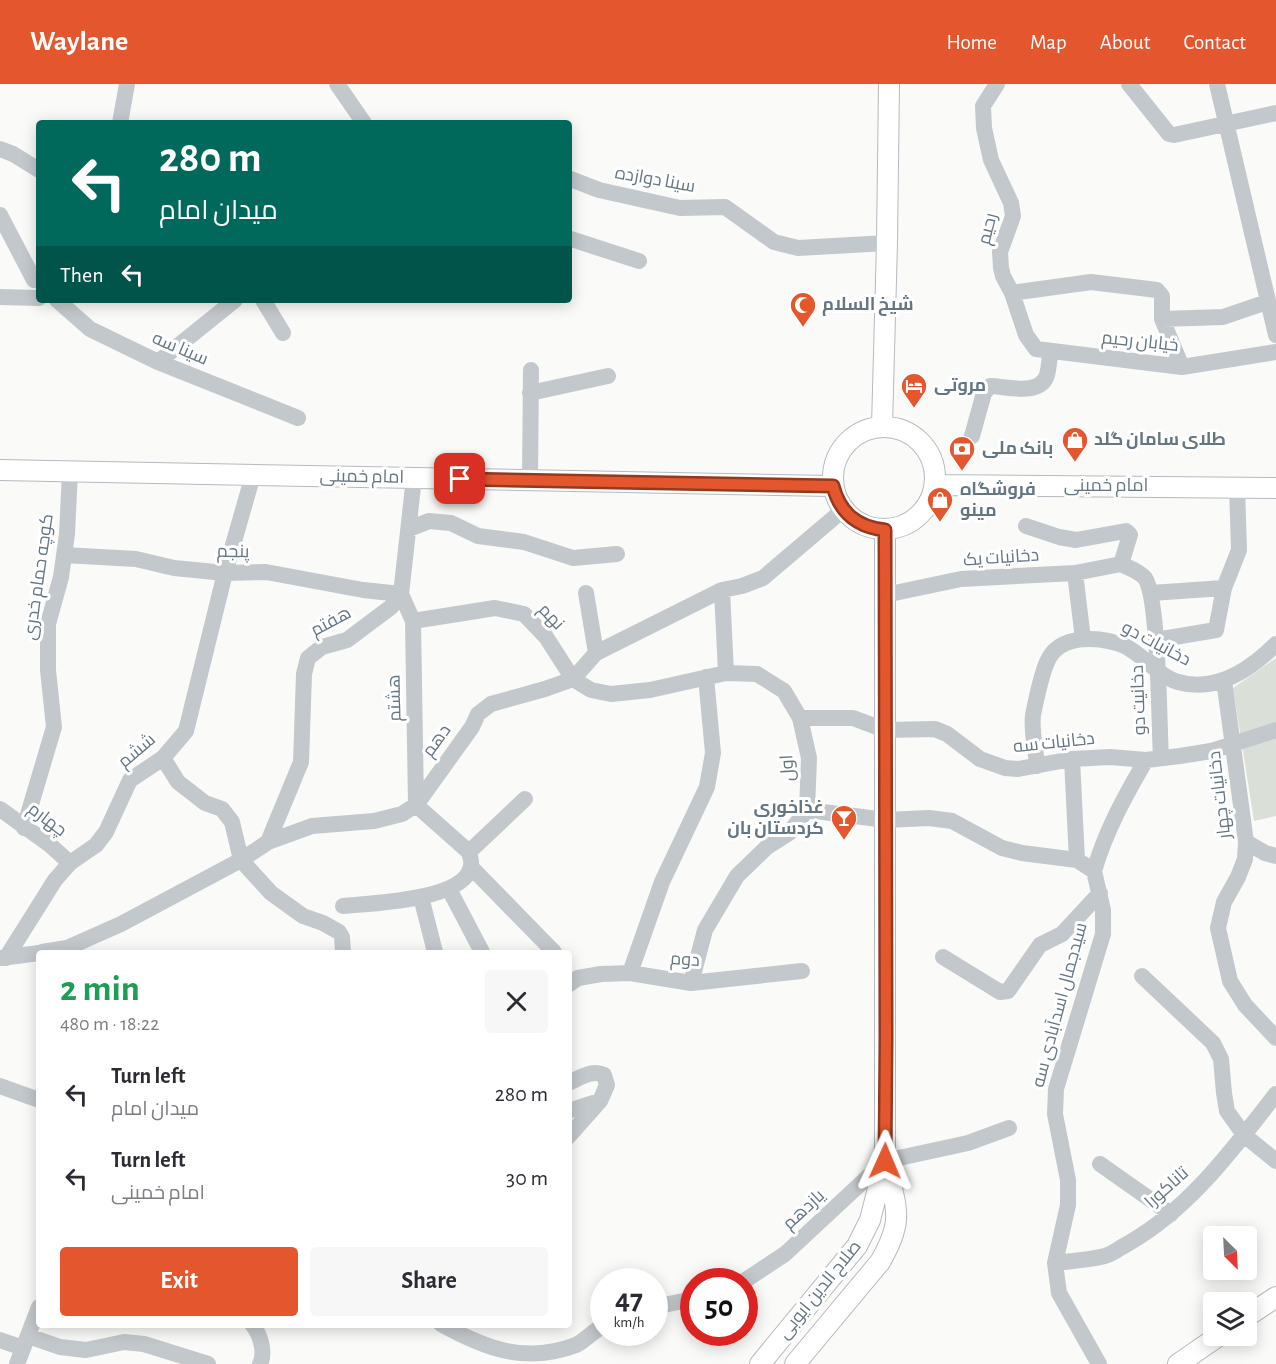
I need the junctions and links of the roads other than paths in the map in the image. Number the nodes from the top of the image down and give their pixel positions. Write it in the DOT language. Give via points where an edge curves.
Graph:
graph roads {
  1 [pos="128,84"];
  2 [pos="337,84"];
  3 [pos="889,84"];
  4 [pos="997,84"];
  5 [pos="1129,84"];
  6 [pos="1217,84"];
  7 [pos="1276,113"];
  8 [pos="121,120"];
  9 [pos="362,120"];
  10 [pos="1226,123"];
  11 [pos="0,148"];
  12 [pos="36,168"];
  13 [pos="572,180"];
  14 [pos="0,214"];
  15 [pos="572,239"];
  16 [pos="887,243"];
  17 [pos="639,261"];
  18 [pos="36,276"];
  19 [pos="36,279"];
  20 [pos="1012,293"];
  21 [pos="6,297"];
  22 [pos="36,298"];
  23 [pos="1267,302"];
  24 [pos="60,303"];
  25 [pos="231,303"];
  26 [pos="265,303"];
  27 [pos="1162,319"];
  28 [pos="283,333"];
  29 [pos="1276,335"];
  30 [pos="1043,350"];
  31 [pos="1276,352"];
  32 [pos="158,362"];
  33 [pos="1182,368"];
  34 [pos="531,370"];
  35 [pos="608,375"];
  36 [pos="530,393"];
  37 [pos="298,417"];
  38 [pos="882,426"];
  39 [pos="972,436"];
  40 [pos="0,470"];
  41 [pos="70,472"];
  42 [pos="253,475"];
  43 [pos="414,478"];
  44 [pos="530,480"];
  45 [pos="935,485"];
  46 [pos="833,486"];
  47 [pos="1237,488"];
  48 [pos="1276,488"];
  49 [pos="843,510"];
  50 [pos="1026,526"];
  51 [pos="409,528"];
  52 [pos="885,530"];
  53 [pos="64,555"];
  54 [pos="617,555"];
  55 [pos="1121,564"];
  56 [pos="225,573"];
  57 [pos="1075,573"];
  58 [pos="1224,588"];
  59 [pos="722,590"];
  60 [pos="586,593"];
  61 [pos="1151,593"];
  62 [pos="401,594"];
  63 [pos="885,595"];
  64 [pos="414,621"];
  65 [pos="1083,639"];
  66 [pos="1156,640"];
  67 [pos="1276,644"];
  68 [pos="596,653"];
  69 [pos="1157,669"];
  70 [pos="726,673"];
  71 [pos="706,677"];
  72 [pos="573,679"];
  73 [pos="1224,680"];
  74 [pos="800,718"];
  75 [pos="885,730"];
  76 [pos="1276,730"];
  77 [pos="1233,744"];
  78 [pos="163,758"];
  79 [pos="1072,759"];
  80 [pos="1154,759"];
  81 [pos="1037,766"];
  82 [pos="525,799"];
  83 [pos="416,805"];
  84 [pos="0,809"];
  85 [pos="807,810"];
  86 [pos="886,820"];
  87 [pos="24,828"];
  88 [pos="268,842"];
  89 [pos="1246,842"];
  90 [pos="1276,856"];
  91 [pos="241,860"];
  92 [pos="470,860"];
  93 [pos="1077,860"];
  94 [pos="70,863"];
  95 [pos="1094,871"];
  96 [pos="449,889"];
  97 [pos="1100,893"];
  98 [pos="421,897"];
  99 [pos="343,906"];
  100 [pos="57,950"];
  101 [pos="343,950"];
  102 [pos="434,950"];
  103 [pos="481,950"];
  104 [pos="552,950"];
  105 [pos="36,954"];
  106 [pos="943,957"];
  107 [pos="3,958"];
  108 [pos="802,971"];
  109 [pos="630,974"];
  110 [pos="1142,976"];
  111 [pos="572,977"];
  112 [pos="692,983"];
  113 [pos="1276,1038"];
  114 [pos="572,1081"];
  115 [pos="0,1087"];
  116 [pos="1276,1094"];
  117 [pos="36,1099"];
  118 [pos="600,1101"];
  119 [pos="572,1110"];
  120 [pos="1009,1128"];
  121 [pos="572,1132"];
  122 [pos="1244,1135"];
  123 [pos="885,1161"];
  124 [pos="1276,1161"];
  125 [pos="1100,1164"];
  126 [pos="1171,1214"];
  127 [pos="1055,1263"];
  128 [pos="758,1274"];
  129 [pos="1276,1297"];
  130 [pos="1257,1310"];
  131 [pos="36,1315"];
  132 [pos="255,1328"];
  133 [pos="448,1328"];
  134 [pos="590,1336"];
  135 [pos="0,1340"];
  136 [pos="1204,1346"];
  137 [pos="23,1349"];
  138 [pos="208,1364"];
  139 [pos="260,1364"];
  140 [pos="760,1364"];
  141 [pos="795,1364"];
  142 [pos="1099,1364"];
  143 [pos="1178,1364"];
  1 -- 8 [label="street"];
  2 -- 9 [label="street"];
  3 -- 16 [label="main road"];
  4 -- 20 [label="street, رحیم" via="984,106 984,128 991,160 1014,216 1000,252 1003,276"];
  5 -- 10 [label="street" via="1169,134"];
  6 -- 10 [label="street"];
  7 -- 10 [label="street"];
  10 -- 23 [label="street"];
  11 -- 12 [label="street"];
  13 -- 16 [label="street, سینا دوازده" via="599,190 680,208 726,207 774,242 798,248"];
  14 -- 18 [label="street"];
  15 -- 17 [label="street"];
  16 -- 38 [label="main road"];
  19 -- 21 [label="street"];
  20 -- 27 [label="street" via="1091,282 1157,290 1162,296"];
  20 -- 30 [label="street, رحیم" via="1026,335"];
  21 -- 22 [label="street"];
  23 -- 27 [label="street" via="1223,317"];
  23 -- 29 [label="street"];
  24 -- 32 [label="street, سینا سه" via="90,329"];
  25 -- 32 [label="street"];
  26 -- 28 [label="street"];
  27 -- 33 [label="street"];
  30 -- 33 [label="street, خیابان رحیم"];
  30 -- 39 [label="street" via="1046,378 1040,386 990,386 984,393"];
  31 -- 33 [label="street, خیابان رحیم"];
  32 -- 37 [label="street, سینا سه"];
  34 -- 36 [label="street"];
  35 -- 36 [label="street"];
  36 -- 44 [label="street"];
  38 -- 45 [label="main road" via="897,428 922,443 933,463"];
  38 -- 46 [label="main road" via="861,432 844,445 832,472"];
  40 -- 41 [label="main road, امام خمینی"];
  41 -- 42 [label="main road, امام خمینی"];
  41 -- 53 [label="street, کوچه حمام خدری"];
  42 -- 43 [label="main road, امام خمینی"];
  42 -- 56 [label="street, ششم"];
  43 -- 44 [label="main road, امام خمینی"];
  43 -- 51 [label="street"];
  44 -- 46 [label="main road, امام خمینی"];
  45 -- 47 [label="main road, امام خمینی"];
  45 -- 52 [label="main road" via="918,517"];
  46 -- 49 [label="main road"];
  47 -- 48 [label="main road, امام خمینی"];
  47 -- 58 [label="street" via="1239,550"];
  49 -- 52 [label="main road" via="861,524"];
  49 -- 59 [label="street, دهم" via="763,578"];
  50 -- 55 [label="street" via="1076,540 1126,531 1130,535"];
  51 -- 54 [label="street" via="429,521 451,523 478,536 524,542 573,558"];
  51 -- 62 [label="street"];
  52 -- 63 [label="main road, صلاح الدین ایوبی"];
  53 -- 56 [label="street, پنجم" via="136,560"];
  53 -- 87 [label="street, کوچه حمام خدری" via="48,624 54,727"];
  55 -- 57 [label="street, دخانیات یک"];
  55 -- 61 [label="street" via="1140,573"];
  56 -- 62 [label="street, پنجم" via="266,572"];
  56 -- 78 [label="street, ششم" via="186,731"];
  57 -- 63 [label="street, دخانیات یک" via="961,579"];
  57 -- 65 [label="street"];
  58 -- 61 [label="street"];
  58 -- 66 [label="street" via="1216,630"];
  59 -- 68 [label="street, دهم"];
  59 -- 70 [label="street"];
  60 -- 68 [label="street"];
  61 -- 66 [label="street, دخانیت دو"];
  62 -- 64 [label="street, هشتم"];
  62 -- 88 [label="street, هفتم" via="391,607 347,640 322,647 308,658 301,762"];
  63 -- 75 [label="main road, صلاح الدین ایوبی"];
  64 -- 72 [label="street, نهم" via="495,608 524,614 546,637"];
  64 -- 83 [label="street, هشتم"];
  65 -- 69 [label="street, دخانیات دو" via="1105,639 1127,647"];
  65 -- 81 [label="street, دخانیات دو" via="1062,645 1047,660 1033,717"];
  66 -- 69 [label="street, دخانیت دو"];
  67 -- 73 [label="street, دخانیات دو" via="1242,672"];
  68 -- 72 [label="street, دهم"];
  69 -- 73 [label="street, دخانیات دو" via="1178,682 1205,684"];
  69 -- 80 [label="street, دخانیت دو"];
  70 -- 71 [label="street, اول"];
  70 -- 74 [label="street, اول" via="757,674 784,691"];
  71 -- 72 [label="street, اول" via="611,694 591,690"];
  71 -- 109 [label="street" via="712,753 707,787 662,882"];
  72 -- 83 [label="street, دهم" via="491,704 478,714"];
  73 -- 77 [label="street, دخانیات چهار"];
  74 -- 75 [label="street, دخانیات سه" via="853,718"];
  74 -- 85 [label="street, اول" via="809,758"];
  75 -- 81 [label="street, دخانیات سه" via="935,729 989,763 1011,768"];
  75 -- 86 [label="main road, صلاح الدین ایوبی"];
  76 -- 77 [label="street, دخانیات سه"];
  77 -- 80 [label="street, دخانیات سه"];
  77 -- 89 [label="street, دخانیات چهار"];
  78 -- 91 [label="street" via="178,782 228,816"];
  78 -- 94 [label="street, ششم" via="130,780 106,832 96,845"];
  79 -- 80 [label="street, دخانیات سه"];
  79 -- 81 [label="street, دخانیات سه"];
  79 -- 93 [label="street"];
  80 -- 95 [label="street" via="1115,814"];
  82 -- 92 [label="street"];
  83 -- 88 [label="street, دهم" via="402,814 374,821 312,826"];
  83 -- 92 [label="street"];
  84 -- 87 [label="street, چهارم"];
  85 -- 86 [label="street"];
  85 -- 112 [label="street" via="789,832 737,876 705,930"];
  86 -- 93 [label="street" via="952,821 1002,848"];
  86 -- 123 [label="main road, صلاح الدین ایوبی"];
  87 -- 94 [label="street, چهارم"];
  88 -- 91 [label="street, دهم"];
  89 -- 90 [label="street"];
  89 -- 113 [label="street, دخانیات چهار" via="1245,859 1224,902 1218,928 1230,981 1245,1005"];
  91 -- 100 [label="street, دهم" via="121,924"];
  91 -- 101 [label="street" via="282,902 339,932"];
  92 -- 96 [label="street" via="465,877"];
  92 -- 104 [label="street"];
  93 -- 95 [label="street"];
  94 -- 107 [label="street, ششم"];
  95 -- 97 [label="street, سیدجمال اسدآبادی سه"];
  96 -- 98 [label="street"];
  96 -- 103 [label="street"];
  97 -- 106 [label="street" via="1062,934 1040,945 1008,992 1000,992"];
  97 -- 127 [label="street, سیدجمال اسدآبادی سه" via="1103,934 1056,1089 1055,1114 1068,1180 1068,1205"];
  98 -- 99 [label="street"];
  98 -- 102 [label="street"];
  105 -- 107 [label="street, دهم"];
  108 -- 112 [label="street, دوم"];
  109 -- 111 [label="street, دوم"];
  109 -- 112 [label="street, دوم"];
  110 -- 122 [label="street" via="1213,1043 1221,1059 1227,1111"];
  114 -- 118 [label="street" via="594,1072 604,1075 607,1085"];
  115 -- 117 [label="street"];
  116 -- 122 [label="street, تاناکورا"];
  118 -- 119 [label="street"];
  118 -- 121 [label="street"];
  120 -- 123 [label="street" via="968,1143"];
  122 -- 124 [label="street"];
  122 -- 126 [label="street, تاناکورا"];
  123 -- 128 [label="street, یازدهم"];
  123 -- 140 [label="main road, صلاح الدین ایوبی" via="870,1220 857,1246"];
  123 -- 141 [label="main road" via="898,1216 890,1245"];
  125 -- 126 [label="street"];
  126 -- 127 [label="street, تاناکورا" via="1106,1256"];
  127 -- 142 [label="street, سیدجمال اسدآبادی سه" via="1059,1293"];
  129 -- 130 [label="main road"];
  131 -- 137 [label="street"];
  132 -- 139 [label="street" via="262,1348"];
  133 -- 134 [label="street" via="484,1348 521,1358 559,1353"];
  135 -- 137 [label="street"];
  136 -- 143 [label="main road"];
  137 -- 138 [label="street" via="86,1350 124,1342 144,1344"];
}
